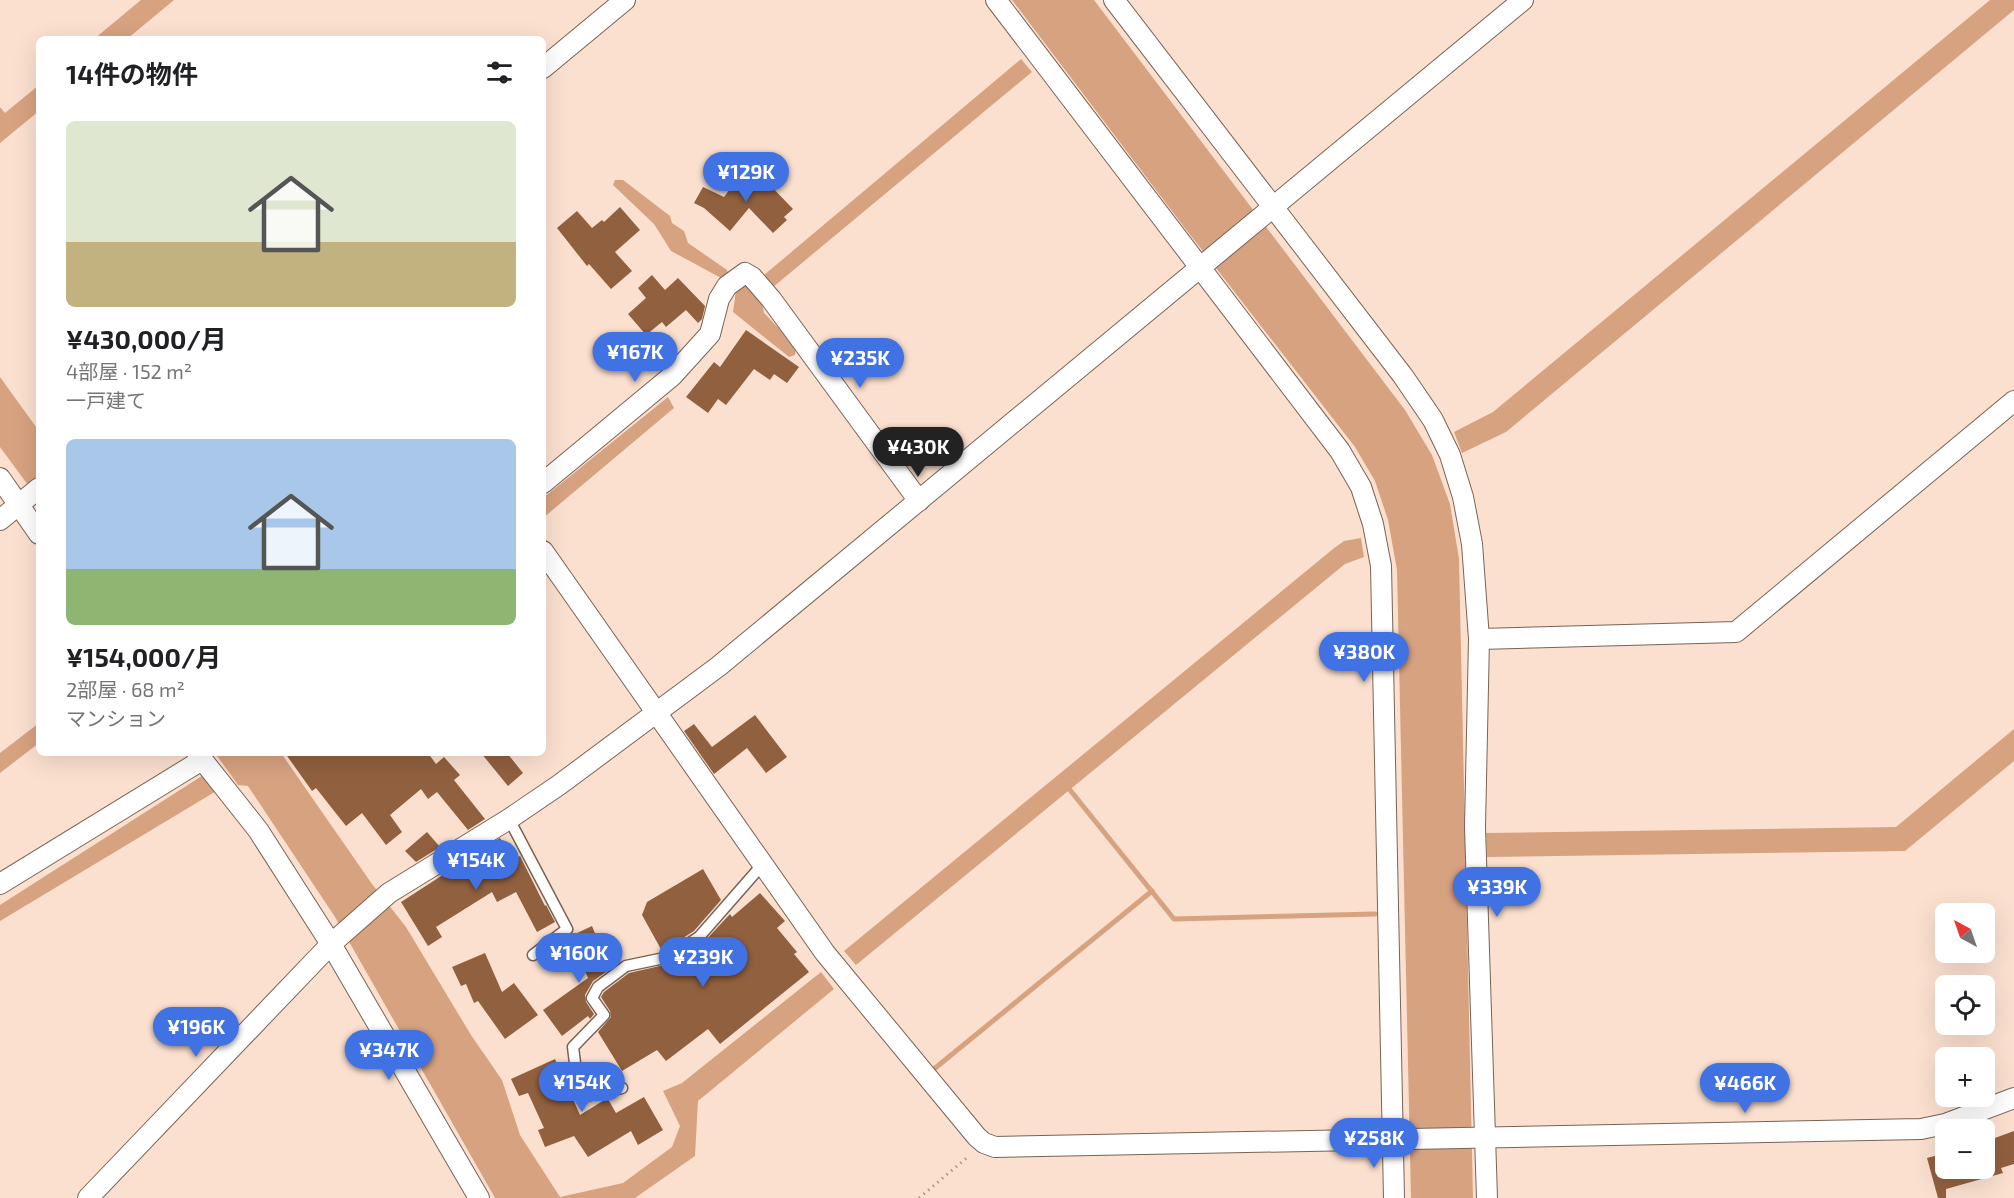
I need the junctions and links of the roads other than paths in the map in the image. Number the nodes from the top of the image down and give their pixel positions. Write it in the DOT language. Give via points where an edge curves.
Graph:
graph roads {
  1 [pos="625,0"];
  2 [pos="996,0"];
  3 [pos="1114,0"];
  4 [pos="1522,0"];
  5 [pos="546,66"];
  6 [pos="1267,212"];
  7 [pos="1204,265"];
  8 [pos="2014,401"];
  9 [pos="0,478"];
  10 [pos="546,481"];
  11 [pos="29,496"];
  12 [pos="919,501"];
  13 [pos="0,520"];
  14 [pos="36,523"];
  15 [pos="546,555"];
  16 [pos="1479,639"];
  17 [pos="655,712"];
  18 [pos="199,756"];
  19 [pos="508,819"];
  20 [pos="762,865"];
  21 [pos="0,884"];
  22 [pos="335,941"];
  23 [pos="533,955"];
  24 [pos="622,1088"];
  25 [pos="2014,1098"];
  26 [pos="1481,1138"];
  27 [pos="1396,1140"];
  28 [pos="88,1198"];
  29 [pos="479,1198"];
  30 [pos="1394,1198"];
  31 [pos="1487,1198"];
  1 -- 5 [label="street"];
  2 -- 7 [label="street"];
  3 -- 6 [label="street"];
  4 -- 6 [label="street"];
  6 -- 7 [label="street"];
  6 -- 16 [label="street" via="1403,376 1433,420 1463,497 1472,543"];
  7 -- 12 [label="street"];
  7 -- 27 [label="street" via="1340,451 1361,487 1373,524 1381,566"];
  8 -- 16 [label="street" via="1736,632"];
  9 -- 11 [label="street"];
  10 -- 12 [label="street" via="672,376 710,334 719,299 738,280 771,299"];
  11 -- 13 [label="street"];
  11 -- 14 [label="street"];
  12 -- 17 [label="street" via="719,666"];
  15 -- 17 [label="street"];
  16 -- 26 [label="street" via="1475,827"];
  17 -- 19 [label="street"];
  17 -- 20 [label="street"];
  18 -- 21 [label="street"];
  18 -- 22 [label="street" via="258,830"];
  19 -- 22 [label="street" via="389,893"];
  19 -- 23 [label="lane" via="567,929"];
  20 -- 24 [label="lane" via="699,937 669,957 626,966 598,987 592,998 604,1015 573,1047 576,1071 590,1095"];
  20 -- 27 [label="street" via="825,953 984,1143 995,1147"];
  22 -- 28 [label="street"];
  22 -- 29 [label="street"];
  25 -- 26 [label="street" via="1921,1129"];
  26 -- 27 [label="street"];
  26 -- 31 [label="street"];
  27 -- 30 [label="street"];
}
